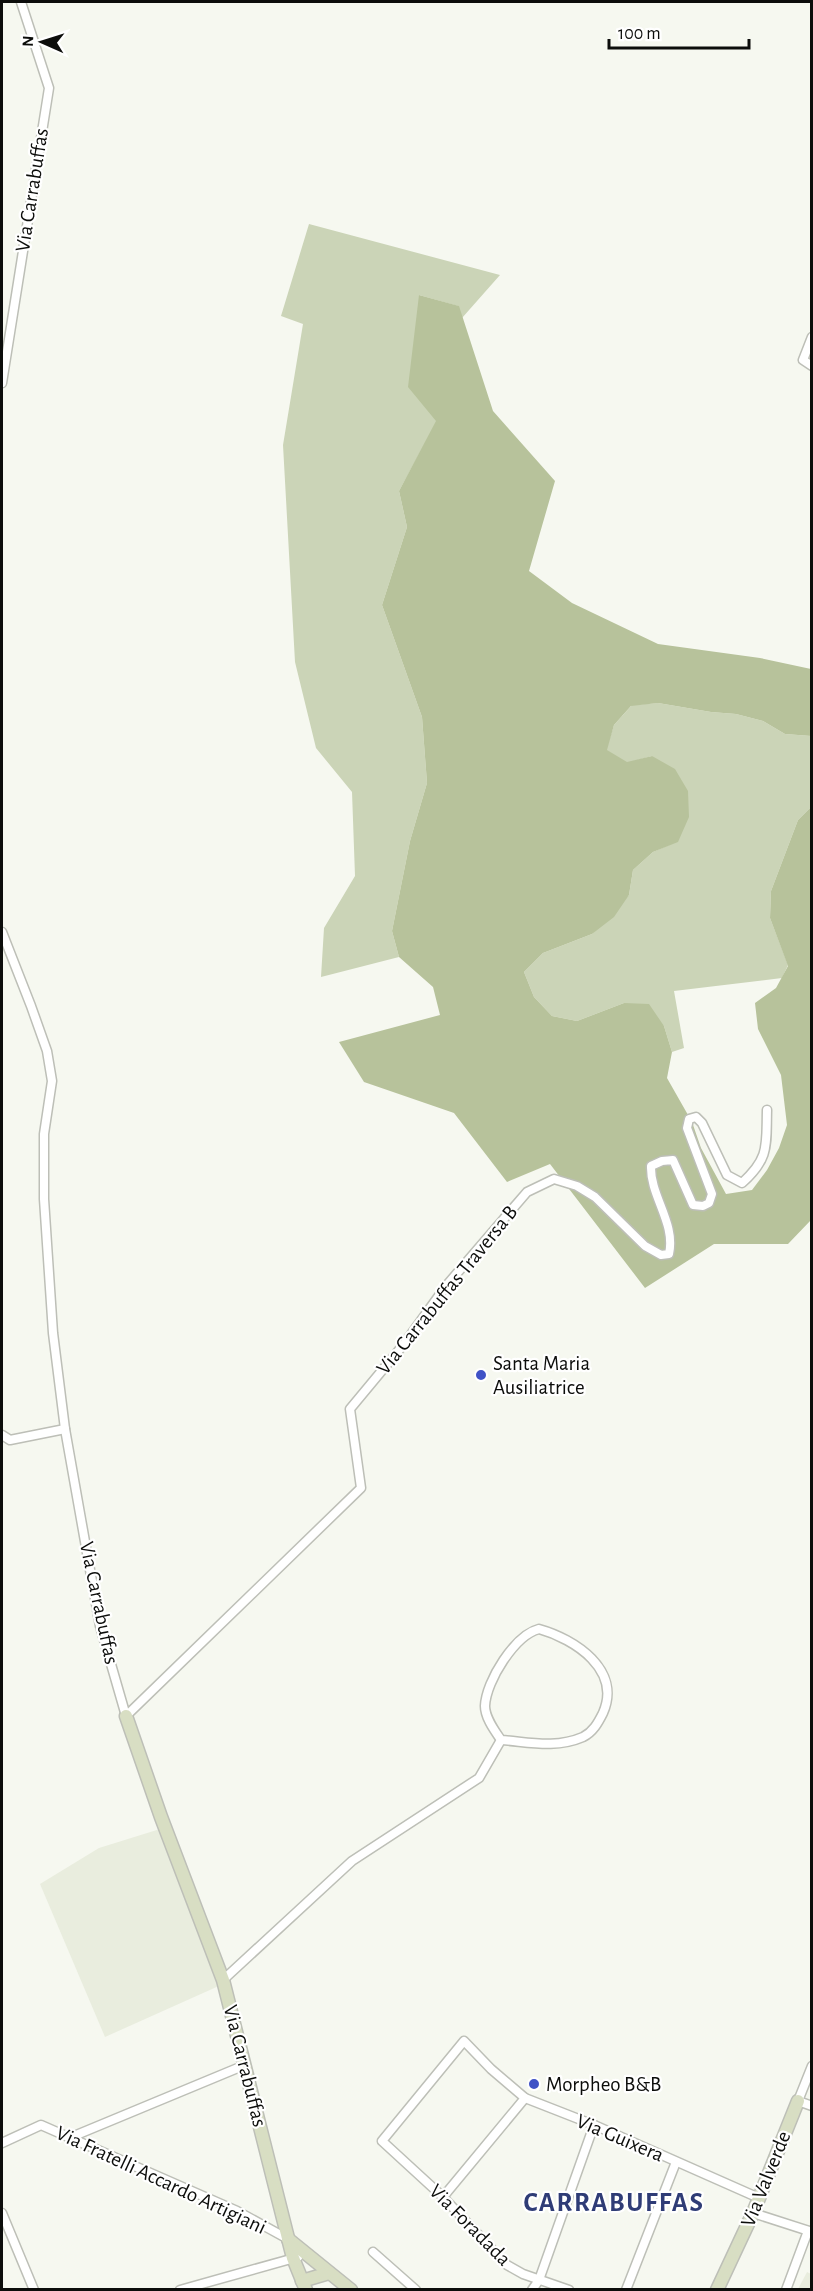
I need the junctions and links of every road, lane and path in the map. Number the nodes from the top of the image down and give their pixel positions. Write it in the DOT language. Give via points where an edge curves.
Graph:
graph roads {
  1 [pos="21,2"];
  2 [pos="812,338"];
  3 [pos="812,366"];
  4 [pos="2,382"];
  5 [pos="2,932"];
  6 [pos="767,1110"];
  7 [pos="65,1429"];
  8 [pos="2,1435"];
  9 [pos="126,1716"];
  10 [pos="501,1740"];
  11 [pos="223,1980"];
  12 [pos="245,2065"];
  13 [pos="812,2066"];
  14 [pos="525,2098"];
  15 [pos="798,2100"];
  16 [pos="812,2106"];
  17 [pos="594,2125"];
  18 [pos="69,2138"];
  19 [pos="382,2141"];
  20 [pos="2,2143"];
  21 [pos="676,2162"];
  22 [pos="443,2197"];
  23 [pos="759,2198"];
  24 [pos="2,2213"];
  25 [pos="753,2213"];
  26 [pos="810,2231"];
  27 [pos="288,2240"];
  28 [pos="373,2252"];
  29 [pos="307,2255"];
  30 [pos="293,2258"];
  31 [pos="329,2273"];
  32 [pos="539,2280"];
  33 [pos="304,2285"];
  34 [pos="34,2289"];
  35 [pos="180,2289"];
  36 [pos="351,2289"];
  37 [pos="416,2289"];
  38 [pos="532,2289"];
  39 [pos="569,2289"];
  40 [pos="626,2289"];
  41 [pos="717,2289"];
  42 [pos="786,2289"];
  1 -- 4 [label="street, Via Carrabuffas" via="49,88"];
  2 -- 3 [label="street" via="803,360"];
  5 -- 7 [label="street, Via Carrabuffas" via="47,1051 52,1081 45,1134 44,1199 53,1333"];
  6 -- 9 [label="street, Via Carrabuffas Traversa B" via="766,1148 758,1169 742,1183 727,1175 702,1123 696,1117 689,1119 687,1128 712,1194 703,1206 693,1205 673,1160 651,1166 651,1178 670,1230 669,1254 661,1255 645,1246 595,1197 577,1186 554,1179 527,1192 446,1286 350,1409 361,1488"];
  7 -- 8 [label="street" via="10,1440"];
  7 -- 9 [label="street, Via Carrabuffas" via="100,1626"];
  9 -- 11 [label="street, Via Carrabuffas"];
  10 -- 10 [label="street" via="553,1745 584,1737 597,1726 605,1707 606,1680 597,1662 553,1633 540,1629 528,1632 508,1652 487,1696 485,1709"];
  10 -- 11 [label="street" via="479,1778 352,1861"];
  11 -- 12 [label="street, Via Carrabuffas"];
  12 -- 18 [label="street"];
  12 -- 27 [label="street, Via Carrabuffas"];
  13 -- 15 [label="street, Via Valverde"];
  14 -- 17 [label="street, Via Guixera"];
  14 -- 19 [label="street, Via Guixera" via="464,2041"];
  14 -- 22 [label="street"];
  15 -- 16 [label="street"];
  15 -- 23 [label="street, Via Valverde"];
  17 -- 21 [label="street, Via Guixera"];
  17 -- 32 [label="street"];
  18 -- 20 [label="street, Via Fratelli Accardo Artigiani" via="41,2125"];
  18 -- 27 [label="street, Via Fratelli Accardo Artigiani" via="237,2211"];
  19 -- 22 [label="street, Via Foradada"];
  21 -- 23 [label="street, Via Guixera"];
  21 -- 40 [label="street"];
  22 -- 32 [label="street, Via Foradada" via="507,2265"];
  23 -- 25 [label="street, Via Valverde"];
  24 -- 34 [label="street"];
  25 -- 26 [label="street"];
  25 -- 41 [label="street, Via Valverde"];
  26 -- 42 [label="street"];
  27 -- 29 [label="street"];
  27 -- 30 [label="street, Via Carrabuffas"];
  28 -- 37 [label="street"];
  29 -- 30 [label="street"];
  29 -- 31 [label="street"];
  30 -- 33 [label="street, Via Carrabuffas"];
  30 -- 35 [label="street"];
  31 -- 33 [label="street"];
  31 -- 36 [label="street"];
  32 -- 38 [label="street"];
  32 -- 39 [label="street, Via Foradada"];
}
